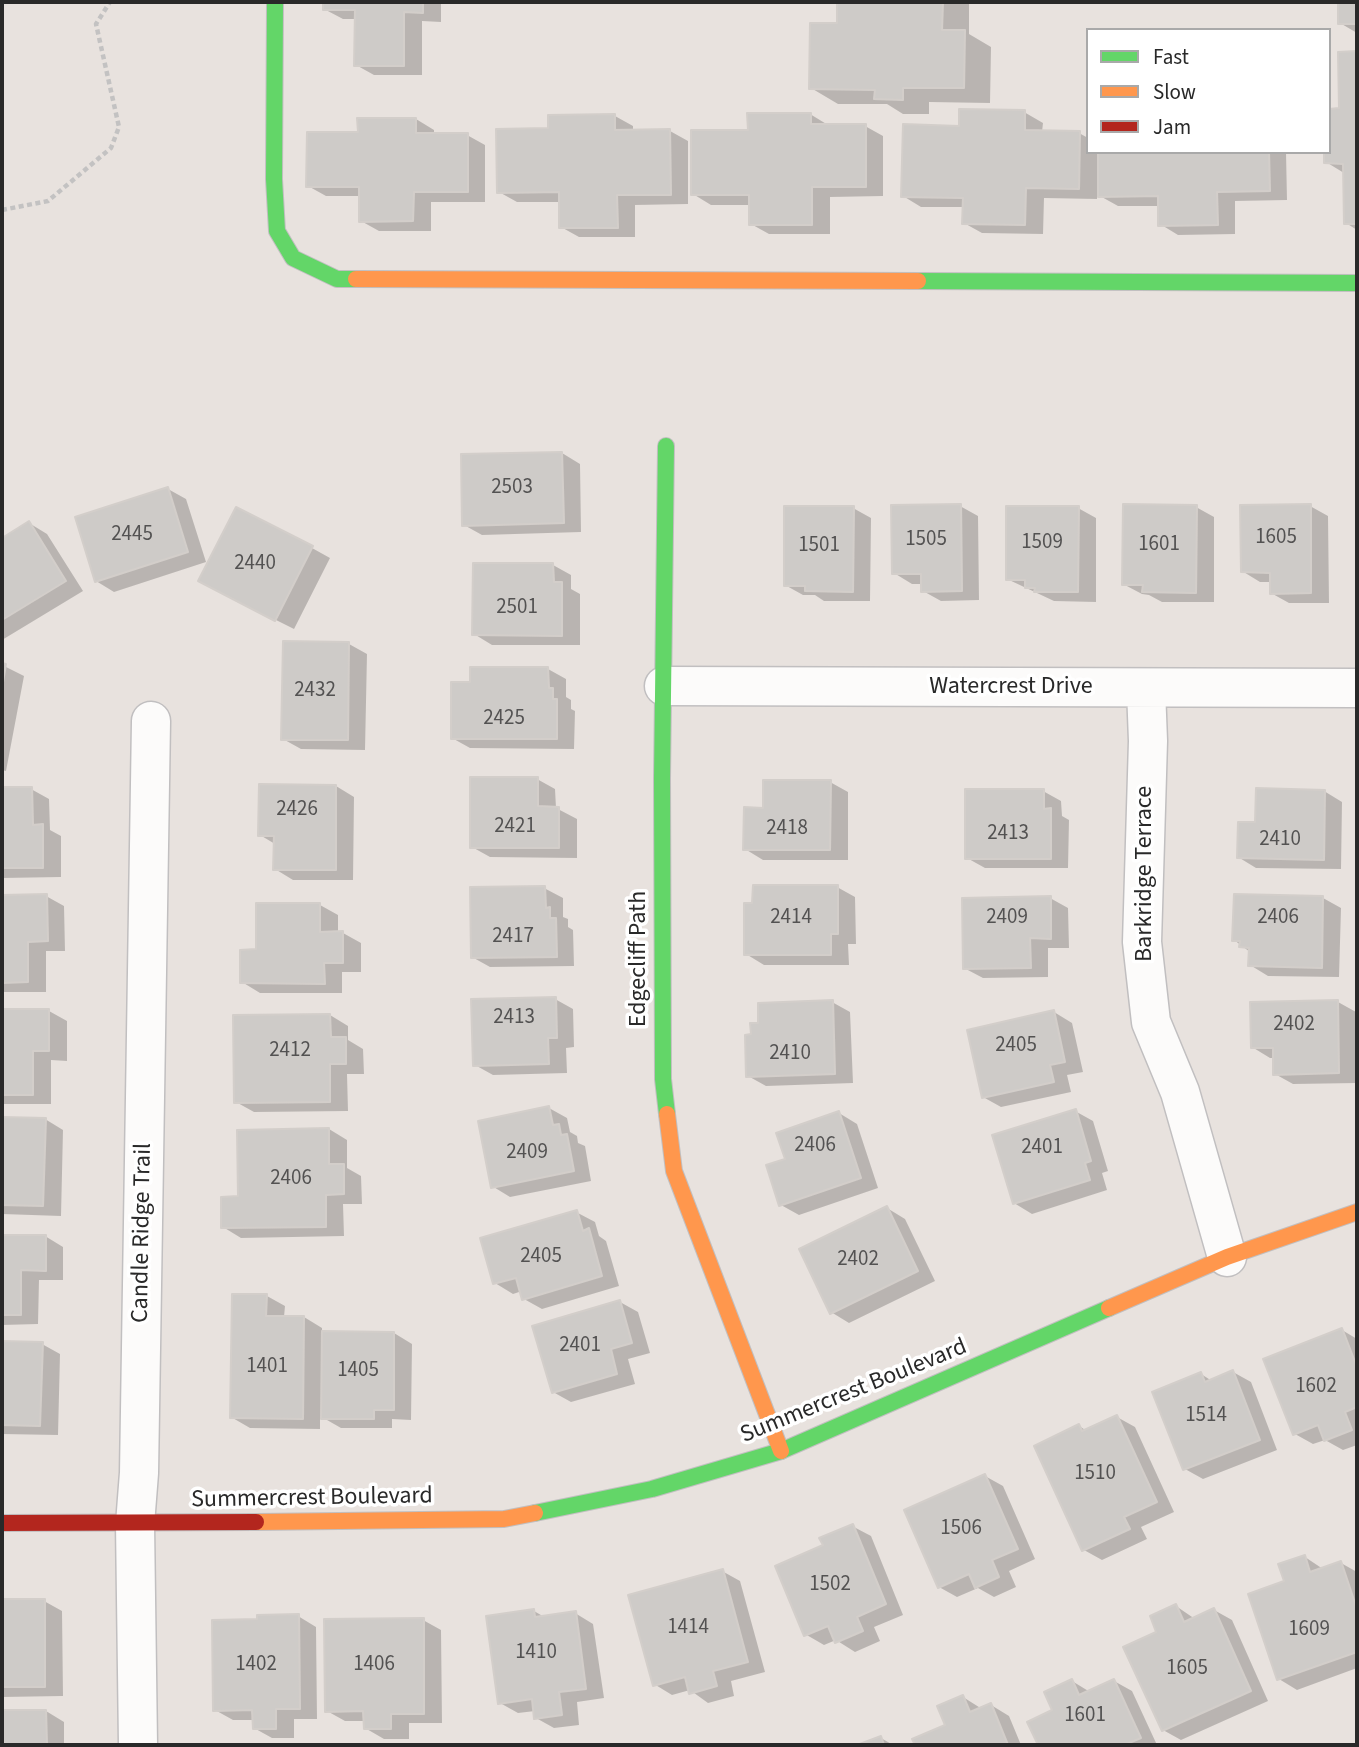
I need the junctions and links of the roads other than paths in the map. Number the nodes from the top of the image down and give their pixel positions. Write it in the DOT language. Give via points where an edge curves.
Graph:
graph roads {
  1 [pos="275,2"];
  2 [pos="1357,283"];
  3 [pos="666,446"];
  4 [pos="664,687"];
  5 [pos="1357,688"];
  6 [pos="1146,689"];
  7 [pos="151,721"];
  8 [pos="1357,1212"];
  9 [pos="1227,1257"];
  10 [pos="781,1451"];
  11 [pos="2,1523"];
  12 [pos="135,1524"];
  13 [pos="138,1745"];
  1 -- 2 [label="street" via="277,231 293,258 337,279"];
  3 -- 4 [label="street, Edgecliff Path"];
  4 -- 6 [label="street, Watercrest Drive"];
  4 -- 10 [label="street, Edgecliff Path" via="663,1079 674,1171"];
  5 -- 6 [label="street, Watercrest Drive"];
  6 -- 9 [label="street, Barkridge Terrace" via="1142,942 1151,1022 1180,1092"];
  7 -- 12 [label="street, Candle Ridge Trail"];
  8 -- 9 [label="street, Summercrest Boulevard"];
  9 -- 10 [label="street, Summercrest Boulevard"];
  10 -- 12 [label="street, Summercrest Boulevard" via="652,1489 504,1519"];
  11 -- 12 [label="street, Summercrest Boulevard"];
  12 -- 13 [label="street, Candle Ridge Trail"];
}
